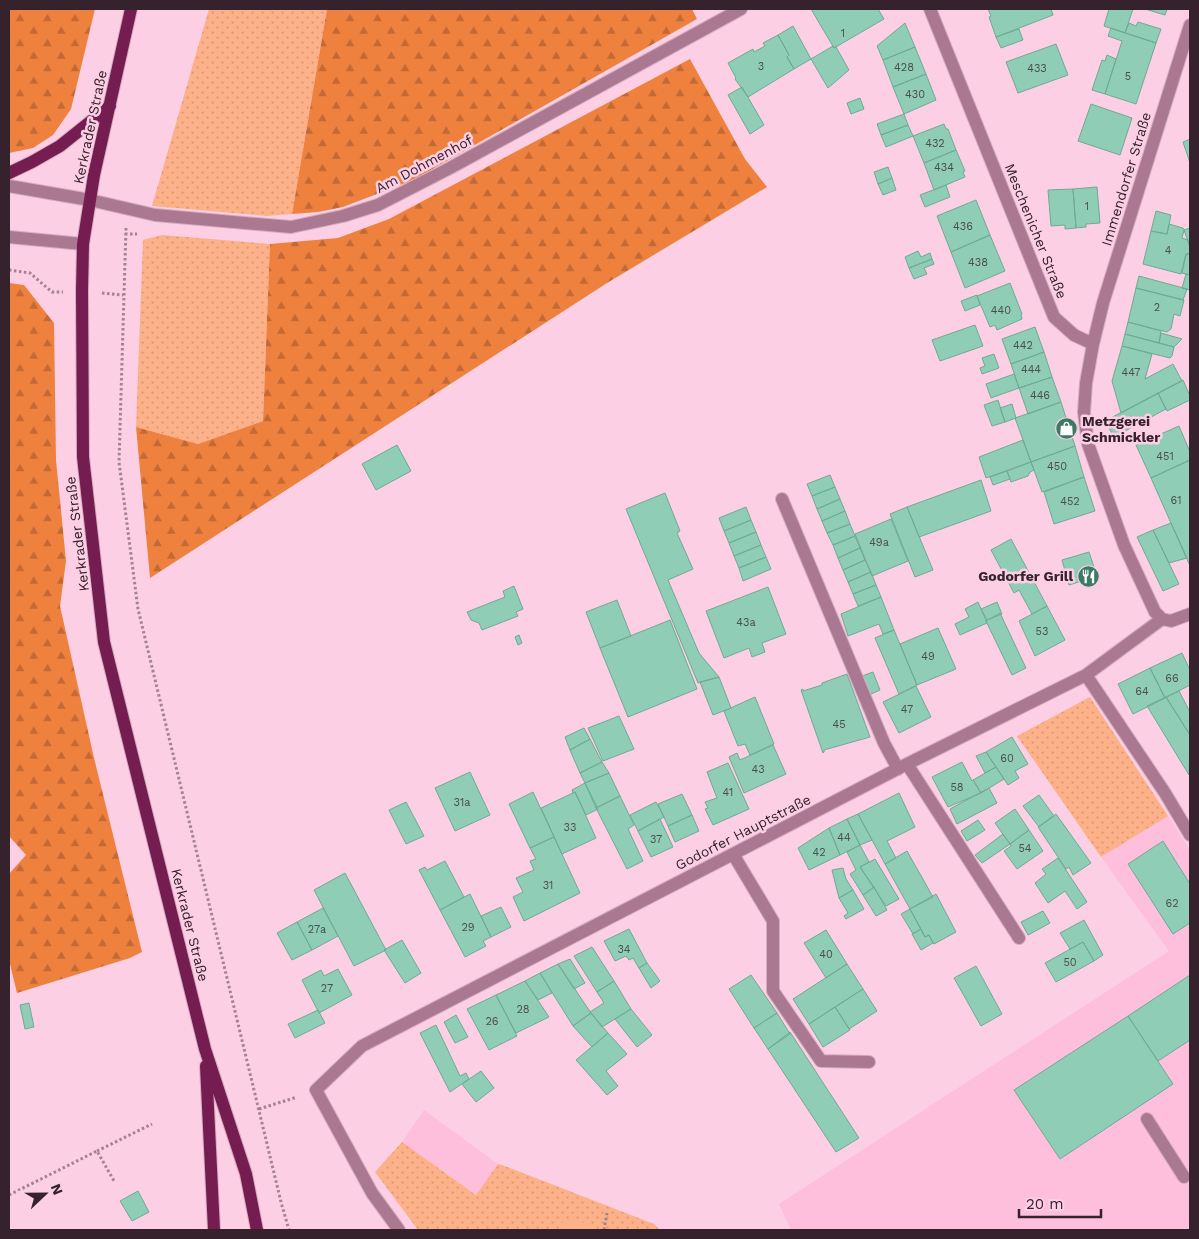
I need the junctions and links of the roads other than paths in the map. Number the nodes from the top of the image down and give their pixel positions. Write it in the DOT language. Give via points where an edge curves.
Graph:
graph roads {
  1 [pos="130,9"];
  2 [pos="930,9"];
  3 [pos="737,11"];
  4 [pos="1190,25"];
  5 [pos="110,106"];
  6 [pos="9,172"];
  7 [pos="9,186"];
  8 [pos="90,200"];
  9 [pos="9,237"];
  10 [pos="83,244"];
  11 [pos="1093,344"];
  12 [pos="782,499"];
  13 [pos="1190,614"];
  14 [pos="1162,619"];
  15 [pos="1086,674"];
  16 [pos="902,767"];
  17 [pos="1190,835"];
  18 [pos="733,854"];
  19 [pos="1018,938"];
  20 [pos="205,1049"];
  21 [pos="869,1062"];
  22 [pos="1147,1119"];
  23 [pos="1184,1177"];
  24 [pos="214,1230"];
  25 [pos="257,1230"];
  26 [pos="399,1230"];
  1 -- 5 [label="main road, Kerkrader Straße"];
  2 -- 11 [label="street, Meschenicher Straße" via="1054,316 1074,335"];
  3 -- 8 [label="street, Am Dohmenhof" via="450,168 378,205 343,216 291,228 155,215"];
  4 -- 11 [label="street, Immendorfer Straße"];
  5 -- 6 [label="main road" via="60,146"];
  5 -- 8 [label="main road, Kerkrader Straße"];
  7 -- 8 [label="street, Am Dohmenhof"];
  8 -- 10 [label="main road, Kerkrader Straße"];
  9 -- 10 [label="street"];
  10 -- 20 [label="main road, Kerkrader Straße" via="83,457 104,642"];
  11 -- 14 [label="street" via="1084,412 1088,444 1124,545 1155,612"];
  12 -- 16 [label="street" via="884,743"];
  13 -- 14 [label="street, Godorfer Hauptstraße" via="1171,621"];
  14 -- 15 [label="street, Godorfer Hauptstraße"];
  15 -- 16 [label="street, Godorfer Hauptstraße"];
  15 -- 17 [label="street"];
  16 -- 18 [label="street, Godorfer Hauptstraße"];
  16 -- 19 [label="street"];
  18 -- 21 [label="street" via="773,922 774,991 821,1061"];
  18 -- 26 [label="street, Godorfer Hauptstraße" via="362,1046 316,1090 372,1193"];
  20 -- 24 [label="main road, Kerkrader Straße"];
  20 -- 25 [label="main road, Kerkrader Straße" via="246,1174"];
  22 -- 23 [label="street"];
}
